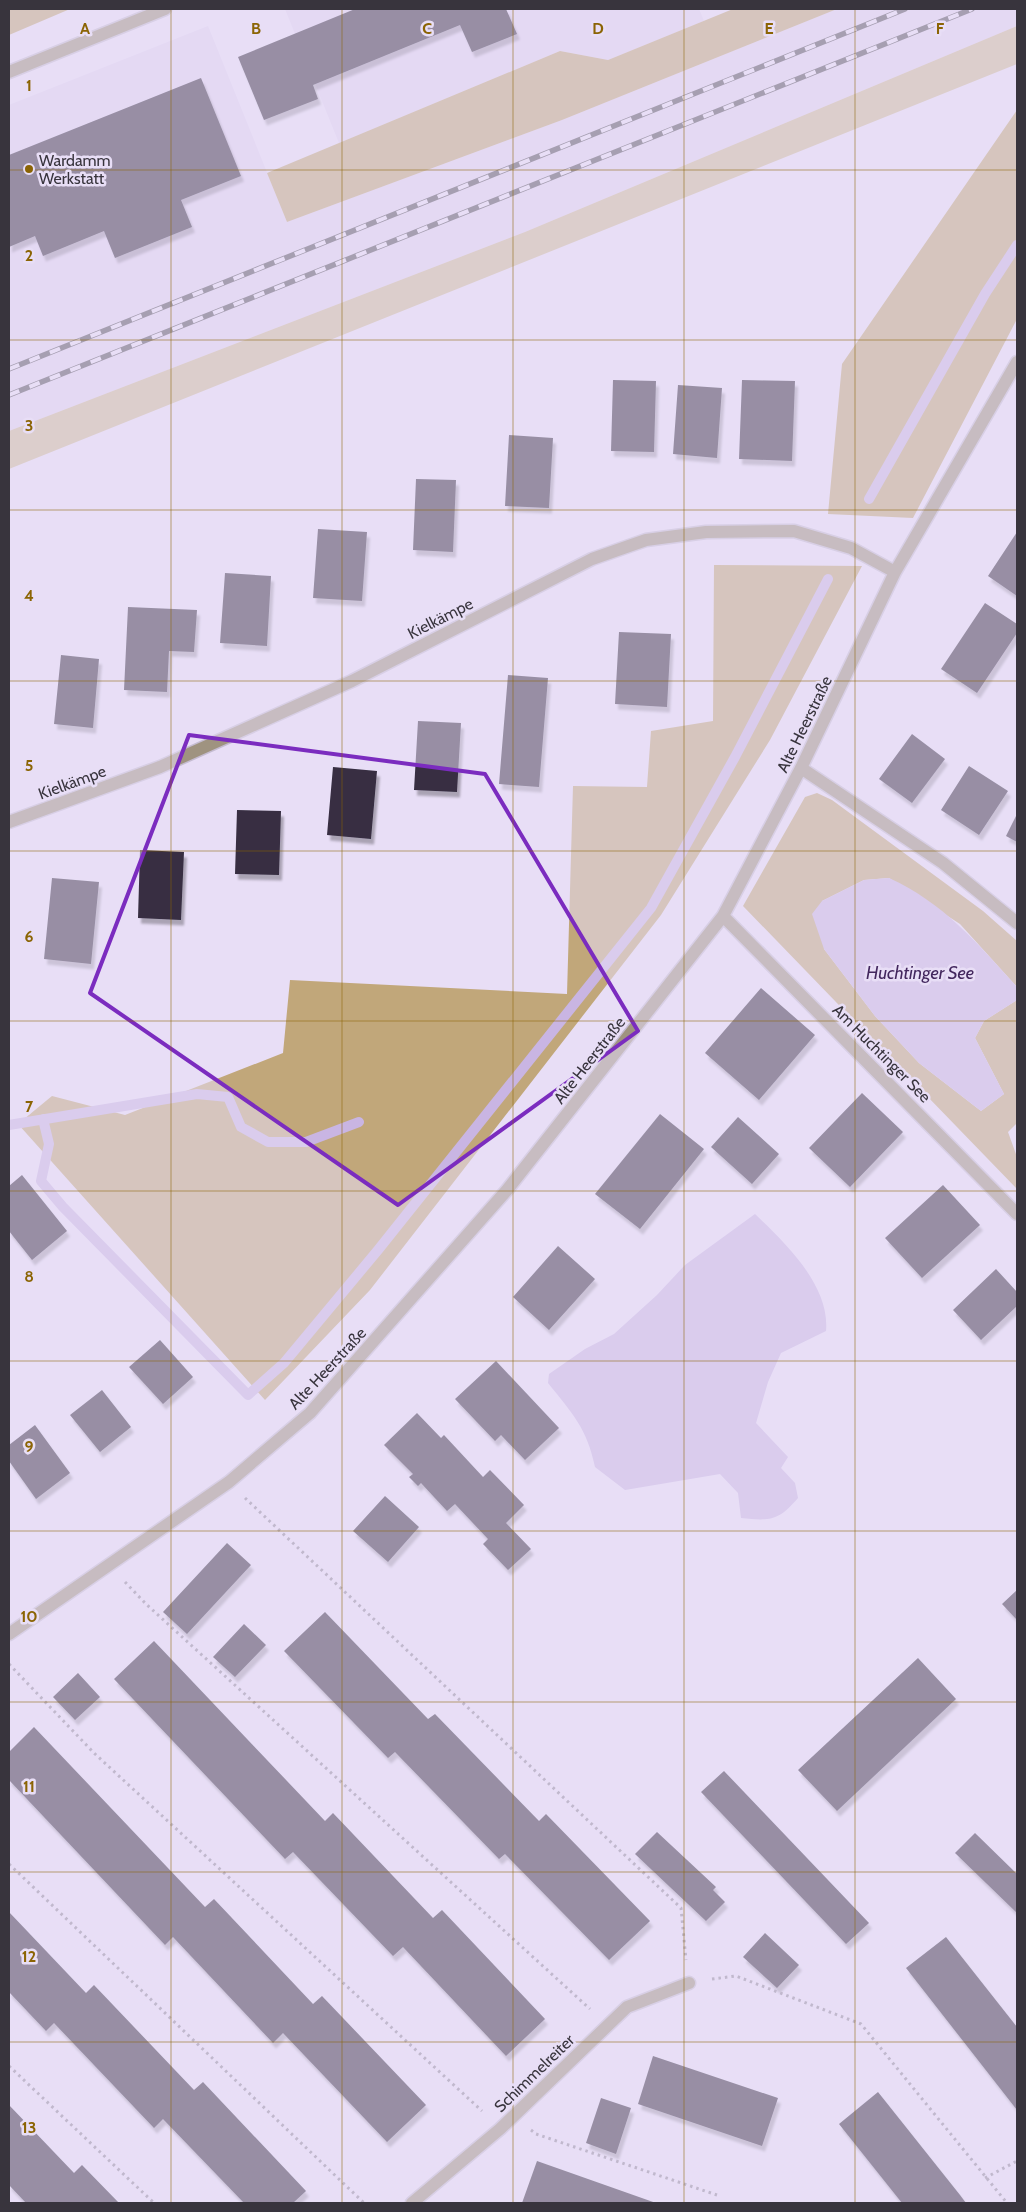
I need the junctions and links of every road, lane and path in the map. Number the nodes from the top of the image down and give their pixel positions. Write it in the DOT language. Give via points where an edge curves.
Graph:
graph roads {
  1 [pos="165,9"];
  2 [pos="9,72"];
  3 [pos="1017,362"];
  4 [pos="895,572"];
  5 [pos="801,768"];
  6 [pos="9,822"];
  7 [pos="723,916"];
  8 [pos="1017,923"];
  9 [pos="1017,1214"];
  10 [pos="228,1482"];
  11 [pos="110,1565"];
  12 [pos="9,1634"];
  13 [pos="9,1664"];
  14 [pos="9,1864"];
  15 [pos="688,1983"];
  16 [pos="608,2026"];
  17 [pos="9,2066"];
  18 [pos="514,2116"];
  19 [pos="500,2129"];
  20 [pos="1017,2161"];
  21 [pos="985,2178"];
  22 [pos="717,2195"];
  23 [pos="154,2203"];
  24 [pos="364,2203"];
  25 [pos="412,2203"];
  26 [pos="1006,2203"];
  1 -- 2 [label="street"];
  3 -- 4 [label="street, Alte Heerstraße"];
  4 -- 5 [label="street, Alte Heerstraße"];
  4 -- 6 [label="street, Kielkämpe" via="851,548 794,531 706,532 646,540 592,559 352,682 186,755"];
  5 -- 7 [label="street, Alte Heerstraße"];
  5 -- 8 [label="street" via="943,863"];
  7 -- 9 [label="street, Am Huchtinger See"];
  7 -- 10 [label="street, Alte Heerstraße" via="507,1190 310,1413"];
  10 -- 11 [label="street, Alte Heerstraße"];
  10 -- 15 [label="path" via="681,1908"];
  11 -- 12 [label="street, Alte Heerstraße"];
  11 -- 16 [label="path" via="146,1604"];
  13 -- 19 [label="path" via="94,1753"];
  14 -- 24 [label="path"];
  15 -- 16 [label="street, Schimmelreiter" via="627,2007"];
  15 -- 21 [label="path" via="736,1976 861,2024"];
  16 -- 18 [label="street, Schimmelreiter"];
  17 -- 23 [label="path"];
  18 -- 19 [label="street, Schimmelreiter"];
  18 -- 22 [label="path" via="536,2134"];
  19 -- 25 [label="street, Schimmelreiter"];
  20 -- 21 [label="path"];
  21 -- 26 [label="path"];
}
